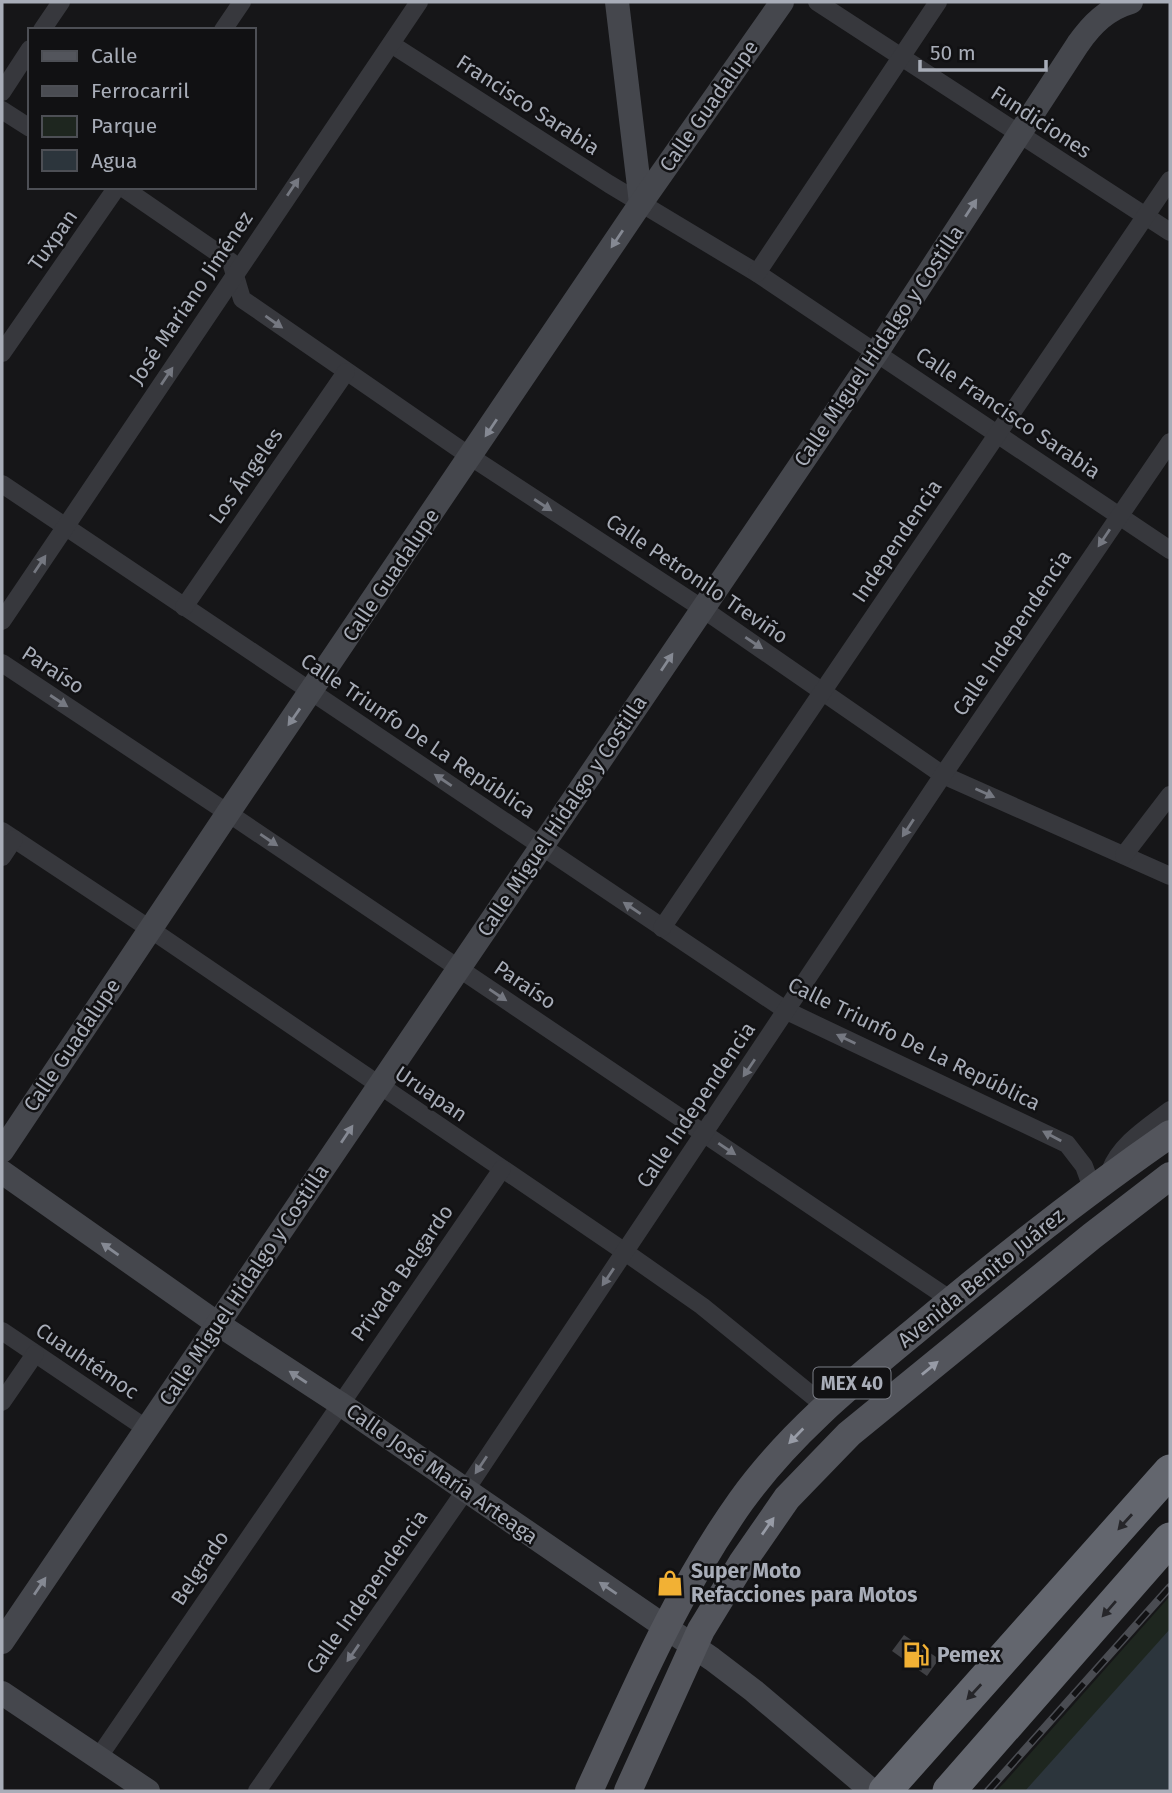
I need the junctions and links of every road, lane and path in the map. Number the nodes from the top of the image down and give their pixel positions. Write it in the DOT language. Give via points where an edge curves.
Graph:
graph roads {
  1 [pos="61,2"];
  2 [pos="242,2"];
  3 [pos="419,2"];
  4 [pos="617,2"];
  5 [pos="782,2"];
  6 [pos="817,2"];
  7 [pos="938,2"];
  8 [pos="1131,2"];
  9 [pos="43,28"];
  10 [pos="224,28"];
  11 [pos="391,44"];
  12 [pos="28,52"];
  13 [pos="901,57"];
  14 [pos="2,92"];
  15 [pos="2,110"];
  16 [pos="28,127"];
  17 [pos="1018,135"];
  18 [pos="1170,180"];
  19 [pos="118,189"];
  20 [pos="122,189"];
  21 [pos="641,203"];
  22 [pos="1147,216"];
  23 [pos="1170,232"];
  24 [pos="236,271"];
  25 [pos="757,272"];
  26 [pos="877,352"];
  27 [pos="2,353"];
  28 [pos="346,372"];
  29 [pos="998,433"];
  30 [pos="1170,442"];
  31 [pos="471,457"];
  32 [pos="2,484"];
  33 [pos="1119,515"];
  34 [pos="65,526"];
  35 [pos="1170,550"];
  36 [pos="184,607"];
  37 [pos="703,609"];
  38 [pos="2,621"];
  39 [pos="2,663"];
  40 [pos="822,691"];
  41 [pos="311,692"];
  42 [pos="943,775"];
  43 [pos="1170,795"];
  44 [pos="228,813"];
  45 [pos="8,835"];
  46 [pos="542,846"];
  47 [pos="1124,855"];
  48 [pos="2,857"];
  49 [pos="1170,876"];
  50 [pos="662,928"];
  51 [pos="150,929"];
  52 [pos="459,968"];
  53 [pos="787,1011"];
  54 [pos="379,1086"];
  55 [pos="1170,1110"];
  56 [pos="704,1134"];
  57 [pos="1170,1134"];
  58 [pos="2,1151"];
  59 [pos="502,1169"];
  60 [pos="2,1172"];
  61 [pos="1170,1176"];
  62 [pos="1100,1182"];
  63 [pos="1092,1236"];
  64 [pos="625,1252"];
  65 [pos="951,1300"];
  66 [pos="218,1324"];
  67 [pos="2,1331"];
  68 [pos="35,1354"];
  69 [pos="2,1402"];
  70 [pos="339,1404"];
  71 [pos="825,1406"];
  72 [pos="147,1429"];
  73 [pos="1170,1471"];
  74 [pos="465,1490"];
  75 [pos="1170,1539"];
  76 [pos="664,1626"];
  77 [pos="2,1642"];
  78 [pos="693,1646"];
  79 [pos="2,1693"];
  80 [pos="98,1758"];
  81 [pos="148,1791"];
  82 [pos="257,1791"];
  83 [pos="589,1791"];
  84 [pos="628,1791"];
  85 [pos="872,1791"];
  86 [pos="885,1791"];
  87 [pos="949,1791"];
  1 -- 9 [label="street"];
  2 -- 10 [label="street"];
  3 -- 11 [label="street, José Mariano Jiménez"];
  4 -- 21 [label="street"];
  5 -- 21 [label="street, Calle Guadalupe"];
  6 -- 13 [label="street, Fundiciones"];
  7 -- 13 [label="street"];
  8 -- 17 [label="street, Calle Miguel Hidalgo y Costilla" via="1116,6 1088,30"];
  11 -- 21 [label="street, Francisco Sarabia"];
  24 -- 11 [label="street, José Mariano Jiménez, one-way"];
  12 -- 14 [label="street"];
  13 -- 17 [label="street, Fundiciones"];
  13 -- 25 [label="street"];
  15 -- 16 [label="street"];
  17 -- 22 [label="street, Fundiciones"];
  26 -- 17 [label="street, Calle Miguel Hidalgo y Costilla, one-way"];
  18 -- 22 [label="street, Independencia"];
  19 -- 27 [label="street, Tuxpan"];
  20 -- 24 [label="street" via="222,254"];
  21 -- 25 [label="street, Calle Francisco Sarabia"];
  21 -- 31 [label="street, Calle Guadalupe, one-way"];
  22 -- 23 [label="street, Fundiciones"];
  22 -- 29 [label="street, Independencia"];
  24 -- 28 [label="street, Calle Petronilo Treviño, one-way" via="242,299"];
  34 -- 24 [label="street, José Mariano Jiménez, one-way"];
  25 -- 26 [label="street, Calle Francisco Sarabia"];
  26 -- 29 [label="street, Calle Francisco Sarabia"];
  26 -- 37 [label="street, Calle Miguel Hidalgo y Costilla"];
  28 -- 31 [label="street, Calle Petronilo Treviño"];
  28 -- 36 [label="street, Los Ángeles"];
  29 -- 33 [label="street, Calle Francisco Sarabia"];
  29 -- 40 [label="street, Independencia"];
  30 -- 33 [label="street, Calle Independencia"];
  31 -- 37 [label="street, Calle Petronilo Treviño, one-way"];
  31 -- 41 [label="street, Calle Guadalupe"];
  32 -- 34 [label="street, Calle Triunfo De La República"];
  33 -- 35 [label="street, Calle Francisco Sarabia"];
  33 -- 42 [label="street, Calle Independencia, one-way"];
  34 -- 36 [label="street, Calle Triunfo De La República"];
  38 -- 34 [label="street, José Mariano Jiménez, one-way"];
  36 -- 41 [label="street, Calle Triunfo De La República"];
  37 -- 40 [label="street, Calle Petronilo Treviño, one-way"];
  46 -- 37 [label="street, Calle Miguel Hidalgo y Costilla, one-way"];
  39 -- 44 [label="street, Paraíso, one-way"];
  40 -- 42 [label="street, Calle Petronilo Treviño"];
  40 -- 50 [label="street, Independencia"];
  41 -- 44 [label="street, Calle Guadalupe, one-way"];
  46 -- 41 [label="street, Calle Triunfo De La República, one-way"];
  42 -- 47 [label="street, Calle Petronilo Treviño, one-way"];
  42 -- 53 [label="street, Calle Independencia, one-way"];
  43 -- 47 [label="street"];
  44 -- 51 [label="street, Calle Guadalupe"];
  44 -- 52 [label="street, Paraíso, one-way"];
  45 -- 48 [label="street"];
  45 -- 51 [label="street, Uruapan"];
  50 -- 46 [label="street, Calle Triunfo De La República, one-way"];
  46 -- 52 [label="street, Calle Miguel Hidalgo y Costilla"];
  47 -- 49 [label="street, Calle Petronilo Treviño"];
  50 -- 53 [label="street, Calle Triunfo De La República"];
  51 -- 54 [label="street, Uruapan"];
  51 -- 58 [label="street, Calle Guadalupe"];
  52 -- 54 [label="street, Calle Miguel Hidalgo y Costilla"];
  52 -- 56 [label="street, Paraíso, one-way"];
  53 -- 56 [label="street, Calle Independencia, one-way"];
  62 -- 53 [label="street, Calle Triunfo De La República, one-way" via="1067,1144"];
  54 -- 59 [label="street, Uruapan"];
  66 -- 54 [label="street, Calle Miguel Hidalgo y Costilla, one-way"];
  55 -- 62 [label="street" via="1120,1152"];
  56 -- 64 [label="street, Calle Independencia"];
  56 -- 65 [label="street, Paraíso, one-way"];
  57 -- 62 [label="main road, Avenida Benito Juárez / MEX 40"];
  59 -- 64 [label="street, Uruapan"];
  59 -- 70 [label="street, Privada Belgardo"];
  66 -- 60 [label="street, Calle José María Arteaga, one-way"];
  61 -- 63 [label="main road, Avenida Benito Juárez / MEX 40"];
  62 -- 63 [label="main road"];
  62 -- 65 [label="main road, Avenida Benito Juárez / MEX 40"];
  78 -- 63 [label="main road, Avenida Benito Juárez / MEX 40, one-way" via="787,1498 849,1434"];
  64 -- 71 [label="street, Uruapan" via="702,1306"];
  64 -- 74 [label="street, Calle Independencia, one-way"];
  65 -- 71 [label="main road, Avenida Benito Juárez / MEX 40"];
  70 -- 66 [label="street, Calle José María Arteaga, one-way"];
  66 -- 72 [label="street, Calle Miguel Hidalgo y Costilla"];
  67 -- 68 [label="street, Cuauhtémoc"];
  68 -- 69 [label="street"];
  68 -- 72 [label="street, Cuauhtémoc"];
  70 -- 74 [label="street, Calle José María Arteaga"];
  70 -- 80 [label="street, Belgrado"];
  71 -- 76 [label="main road, Avenida Benito Juárez / MEX 40, one-way" via="742,1499"];
  77 -- 72 [label="street, Calle Miguel Hidalgo y Costilla, one-way"];
  73 -- 86 [label="highway, one-way"];
  76 -- 74 [label="street, Calle José María Arteaga, one-way"];
  74 -- 82 [label="street, Calle Independencia, one-way"];
  75 -- 87 [label="highway, one-way"];
  76 -- 78 [label="street, Calle José María Arteaga"];
  76 -- 83 [label="main road, Avenida Benito Juárez / MEX 40"];
  78 -- 84 [label="main road, Avenida Benito Juárez / MEX 40"];
  78 -- 85 [label="street, Calle José María Arteaga"];
  79 -- 80 [label="street"];
  80 -- 81 [label="street"];
}
